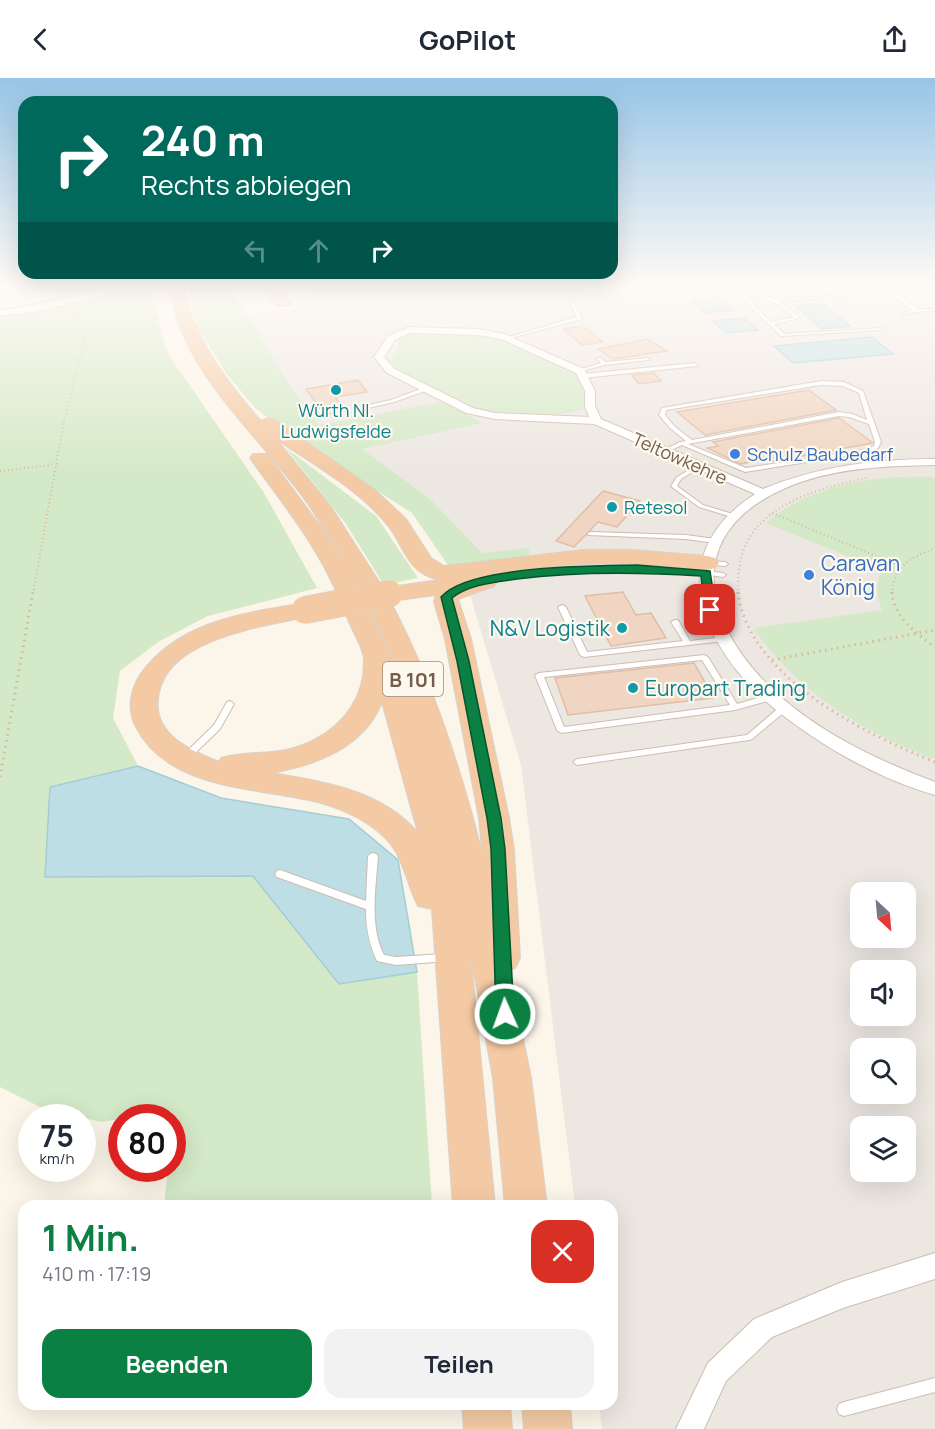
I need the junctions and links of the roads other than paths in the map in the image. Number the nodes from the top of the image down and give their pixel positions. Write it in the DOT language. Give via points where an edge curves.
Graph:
graph roads {
  1 [pos="181,348"];
  2 [pos="199,348"];
  3 [pos="385,348"];
  4 [pos="529,348"];
  5 [pos="599,359"];
  6 [pos="648,359"];
  7 [pos="604,364"];
  8 [pos="695,365"];
  9 [pos="212,371"];
  10 [pos="582,373"];
  11 [pos="426,389"];
  12 [pos="359,408"];
  13 [pos="597,421"];
  14 [pos="871,423"];
  15 [pos="690,441"];
  16 [pos="682,443"];
  17 [pos="665,451"];
  18 [pos="935,462"];
  19 [pos="699,466"];
  20 [pos="764,494"];
  21 [pos="734,516"];
  22 [pos="590,534"];
  23 [pos="715,563"];
  24 [pos="488,574"];
  25 [pos="562,607"];
  26 [pos="675,622"];
  27 [pos="723,639"];
  28 [pos="688,643"];
  29 [pos="378,655"];
  30 [pos="772,697"];
  31 [pos="230,704"];
  32 [pos="785,707"];
  33 [pos="735,708"];
  34 [pos="184,758"];
  35 [pos="577,762"];
  36 [pos="935,789"];
  37 [pos="373,856"];
  38 [pos="280,874"];
  39 [pos="371,907"];
  40 [pos="444,957"];
  41 [pos="459,1019"];
  42 [pos="506,1038"];
  43 [pos="474,1200"];
  44 [pos="525,1200"];
  45 [pos="935,1266"];
  46 [pos="935,1385"];
  47 [pos="844,1409"];
  48 [pos="486,1410"];
  49 [pos="546,1410"];
  50 [pos="488,1429"];
  51 [pos="548,1429"];
  52 [pos="690,1429"];
  1 -- 29 [label="highway, B 101" via="213,399 315,535 340,575"];
  2 -- 9 [label="highway, B 101"];
  3 -- 11 [label="street, Teltowkehre" via="379,357 391,371"];
  4 -- 10 [label="street, Teltowkehre"];
  5 -- 7 [label="lane"];
  6 -- 7 [label="lane"];
  7 -- 10 [label="lane"];
  8 -- 10 [label="lane"];
  9 -- 24 [label="highway" via="272,427 379,503 427,568 446,574"];
  9 -- 42 [label="highway, B 101" via="324,513 389,622 446,774 464,839"];
  10 -- 13 [label="street"];
  11 -- 12 [label="lane"];
  11 -- 13 [label="street, Teltowkehre" via="470,411 495,417"];
  13 -- 17 [label="street, Teltowkehre"];
  14 -- 15 [label="lane" via="838,414"];
  14 -- 15 [label="lane" via="861,392 844,384 821,383 664,409 662,415"];
  14 -- 16 [label="lane" via="878,442 869,450 754,470 735,467"];
  15 -- 16 [label="lane"];
  16 -- 17 [label="lane"];
  17 -- 19 [label="street, Teltowkehre"];
  18 -- 20 [label="street" via="843,468 799,479"];
  19 -- 20 [label="street, Teltowkehre"];
  19 -- 21 [label="lane" via="679,478 674,486 701,506"];
  20 -- 21 [label="street"];
  21 -- 23 [label="street"];
  22 -- 23 [label="lane" via="686,537"];
  23 -- 24 [label="highway"];
  23 -- 27 [label="street" via="708,602"];
  24 -- 34 [label="highway, bridge" via="223,628 180,648 153,676 144,696 144,717 154,735"];
  24 -- 42 [label="highway" via="454,591 446,602 458,639 494,818"];
  25 -- 28 [label="lane" via="584,655"];
  26 -- 28 [label="lane"];
  27 -- 28 [label="lane"];
  27 -- 30 [label="street"];
  29 -- 34 [label="highway" via="372,691 363,713 344,734 327,745 308,754 262,764 228,765"];
  29 -- 41 [label="highway, B 101" via="392,690 440,860 453,938"];
  30 -- 32 [label="street"];
  30 -- 33 [label="lane"];
  31 -- 34 [label="lane" via="217,727"];
  32 -- 35 [label="lane" via="749,737"];
  32 -- 36 [label="street" via="855,753"];
  33 -- 33 [label="lane" via="561,730 538,675 704,657"];
  34 -- 40 [label="highway" via="233,777 337,797 383,818 403,834 421,863"];
  37 -- 39 [label="lane"];
  38 -- 39 [label="lane"];
  39 -- 40 [label="lane" via="375,950 381,958 396,961"];
  40 -- 41 [label="highway"];
  41 -- 43 [label="highway, B 101"];
  42 -- 44 [label="highway, B 101"];
  45 -- 52 [label="street" via="842,1295 763,1328 717,1372"];
  46 -- 47 [label="lane"];
  48 -- 50 [label="highway"];
  49 -- 51 [label="highway"];
}
